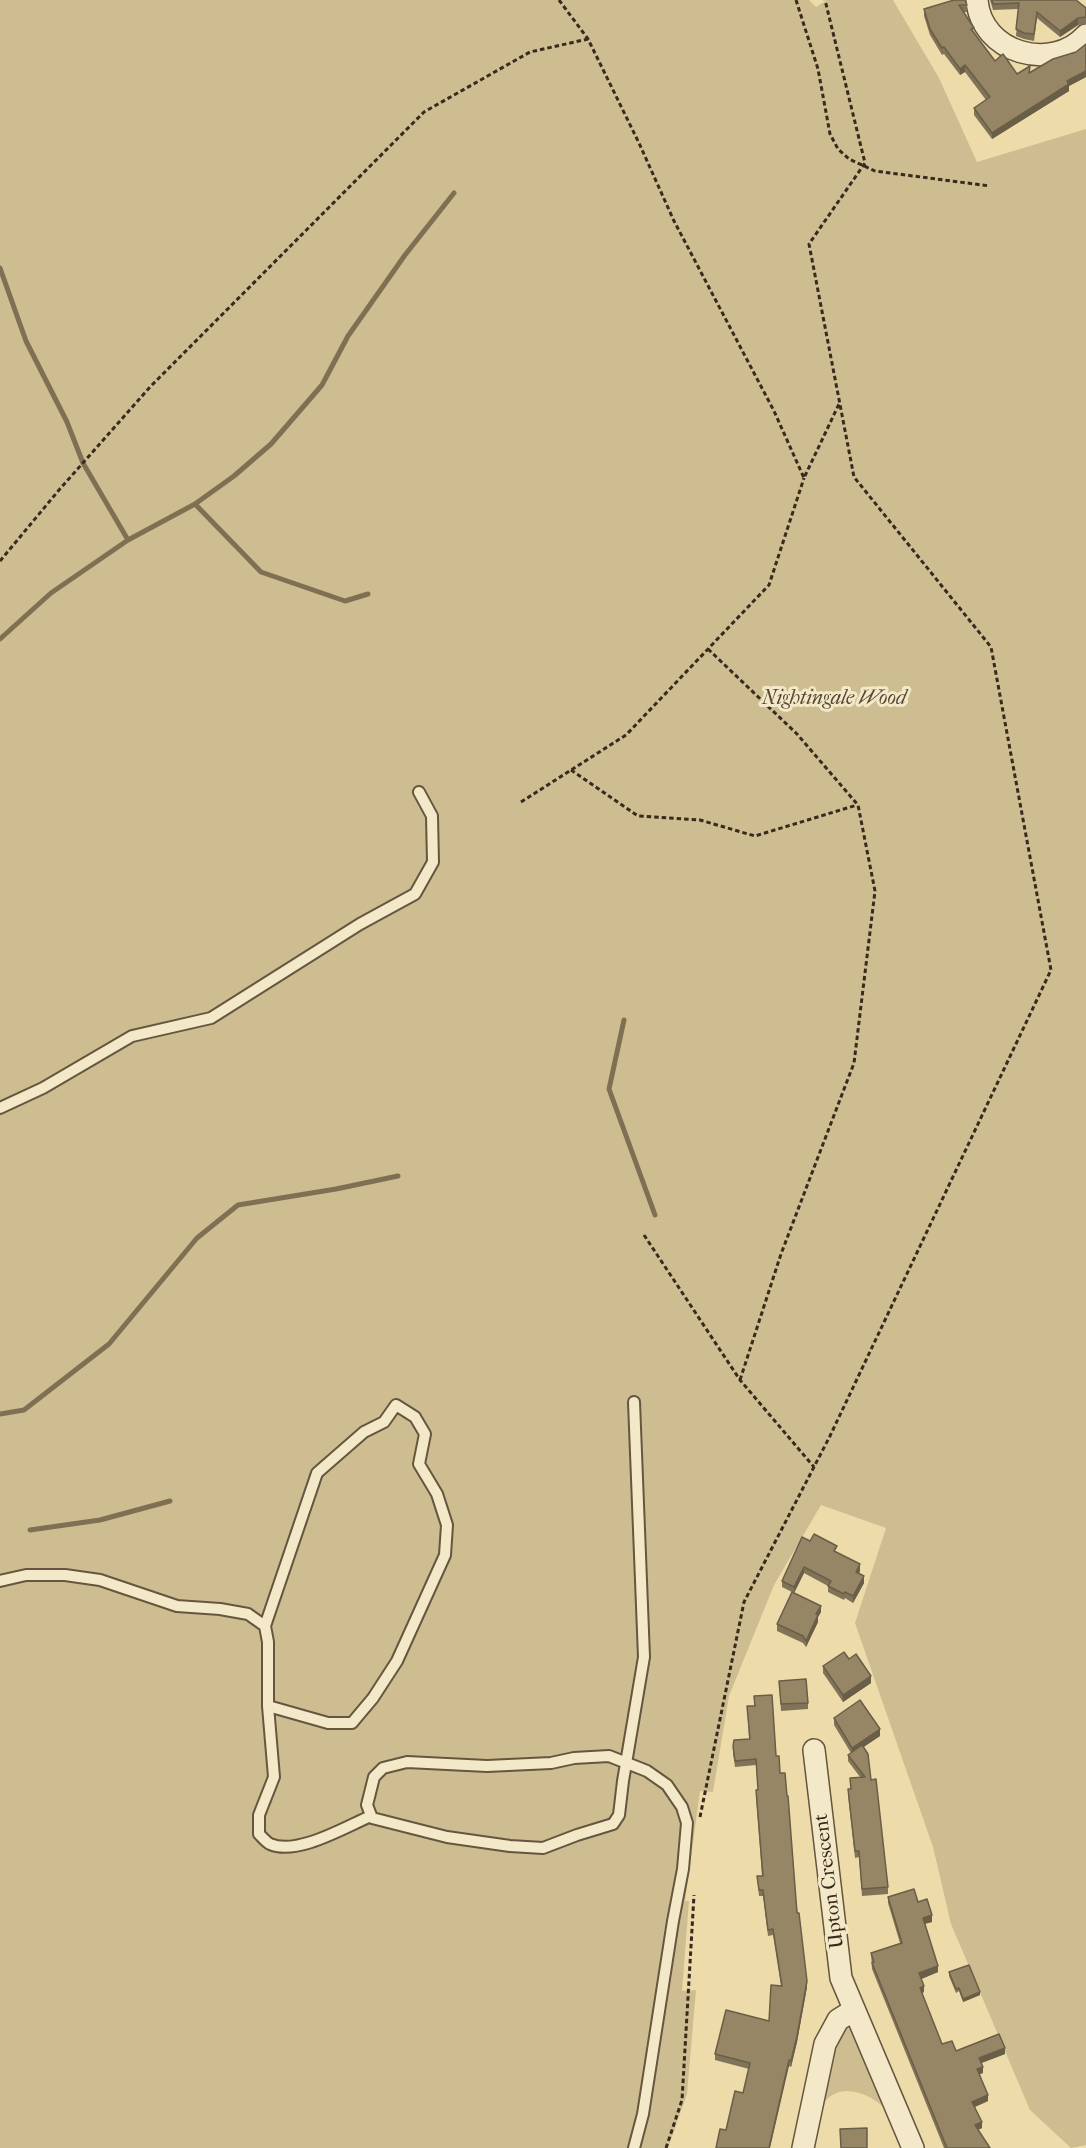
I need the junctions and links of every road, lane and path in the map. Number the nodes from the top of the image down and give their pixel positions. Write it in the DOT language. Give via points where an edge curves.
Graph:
graph roads {
  1 [pos="560,0"];
  2 [pos="796,0"];
  3 [pos="825,0"];
  4 [pos="978,0"];
  5 [pos="1086,35"];
  6 [pos="588,39"];
  7 [pos="863,166"];
  8 [pos="990,186"];
  9 [pos="840,402"];
  10 [pos="804,478"];
  11 [pos="0,561"];
  12 [pos="708,649"];
  13 [pos="571,770"];
  14 [pos="419,792"];
  15 [pos="521,802"];
  16 [pos="858,805"];
  17 [pos="0,1108"];
  18 [pos="644,1235"];
  19 [pos="740,1380"];
  20 [pos="634,1402"];
  21 [pos="814,1467"];
  22 [pos="0,1581"];
  23 [pos="265,1626"];
  24 [pos="267,1706"];
  25 [pos="814,1750"];
  26 [pos="626,1763"];
  27 [pos="371,1816"];
  28 [pos="700,1817"];
  29 [pos="694,1888"];
  30 [pos="854,2010"];
  31 [pos="634,2148"];
  32 [pos="666,2148"];
  33 [pos="803,2148"];
  34 [pos="913,2148"];
  1 -- 6 [label="path"];
  2 -- 7 [label="path" via="818,69 830,134 838,149"];
  3 -- 7 [label="path"];
  4 -- 5 [label="street" via="989,30 1007,47 1024,53 1049,55 1064,51"];
  6 -- 10 [label="path" via="674,221 774,411"];
  6 -- 11 [label="path" via="530,52 424,112 150,387"];
  7 -- 8 [label="path" via="875,171"];
  7 -- 9 [label="path" via="809,244"];
  9 -- 10 [label="path"];
  9 -- 21 [label="path" via="854,477 991,646 1052,970"];
  10 -- 12 [label="path" via="769,585"];
  12 -- 13 [label="path" via="626,735"];
  12 -- 16 [label="path" via="797,734"];
  13 -- 15 [label="path"];
  13 -- 16 [label="path" via="638,816 700,820 755,836"];
  14 -- 17 [label="lane" via="432,816 433,861 415,894 211,1017 132,1036 43,1088"];
  16 -- 19 [label="path" via="875,891 854,1063 781,1254"];
  18 -- 19 [label="path"];
  19 -- 21 [label="path"];
  20 -- 26 [label="lane" via="644,1657"];
  21 -- 28 [label="path" via="744,1602"];
  22 -- 23 [label="lane" via="26,1575 100,1580 177,1606 248,1614"];
  23 -- 24 [label="lane"];
  23 -- 24 [label="lane" via="317,1473 364,1431 384,1422 396,1405 415,1417 425,1434 419,1464 437,1494 447,1525 445,1555 397,1661 352,1723 328,1723"];
  24 -- 27 [label="lane" via="273,1777 259,1815 260,1834 269,1844 308,1844"];
  25 -- 30 [label="street, Upton Crescent" via="841,1978"];
  26 -- 27 [label="lane" via="609,1756 487,1766 407,1762 382,1768 374,1777 367,1805"];
  26 -- 27 [label="lane" via="620,1815 613,1824 543,1848 447,1837 384,1823"];
  26 -- 31 [label="lane" via="667,1785 682,1807 687,1823 683,1869"];
  29 -- 32 [label="path" via="682,2100"];
  30 -- 33 [label="street" via="838,2020 825,2044"];
  30 -- 34 [label="street, Upton Crescent"];
}
